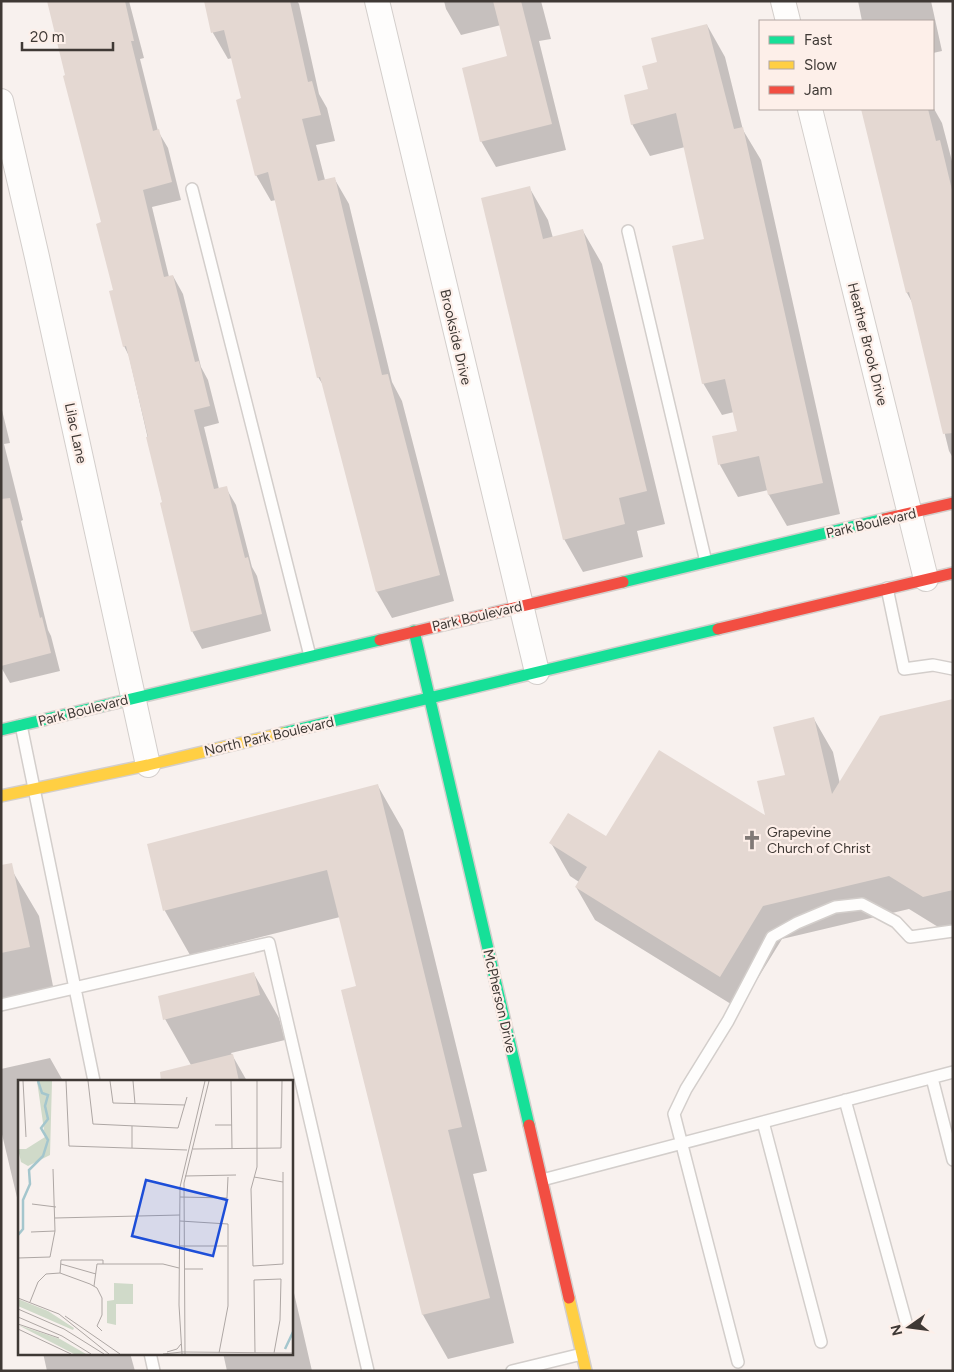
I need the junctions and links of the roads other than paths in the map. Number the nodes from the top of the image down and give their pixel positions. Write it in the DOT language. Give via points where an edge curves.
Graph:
graph roads {
  1 [pos="377,1"];
  2 [pos="783,1"];
  3 [pos="788,20"];
  4 [pos="1,101"];
  5 [pos="810,110"];
  6 [pos="192,189"];
  7 [pos="628,230"];
  8 [pos="953,503"];
  9 [pos="910,513"];
  10 [pos="706,562"];
  11 [pos="953,572"];
  12 [pos="926,579"];
  13 [pos="888,588"];
  14 [pos="521,606"];
  15 [pos="414,632"];
  16 [pos="310,656"];
  17 [pos="953,669"];
  18 [pos="537,672"];
  19 [pos="134,698"];
  20 [pos="430,698"];
  21 [pos="21,725"];
  22 [pos="1,730"];
  23 [pos="148,765"];
  24 [pos="35,790"];
  25 [pos="1,796"];
  26 [pos="953,930"];
  27 [pos="75,988"];
  28 [pos="1,1005"];
  29 [pos="953,1072"];
  30 [pos="932,1078"];
  31 [pos="94,1080"];
  32 [pos="845,1100"];
  33 [pos="763,1122"];
  34 [pos="682,1143"];
  35 [pos="953,1160"];
  36 [pos="542,1180"];
  37 [pos="906,1322"];
  38 [pos="821,1342"];
  39 [pos="150,1354"];
  40 [pos="582,1354"];
  41 [pos="738,1362"];
  42 [pos="154,1371"];
  43 [pos="368,1371"];
  44 [pos="512,1371"];
  45 [pos="586,1371"];
  1 -- 14 [label="street, Brookside Drive"];
  2 -- 3 [label="street"];
  4 -- 19 [label="street, Lilac Lane"];
  5 -- 9 [label="street, Heather Brook Drive"];
  6 -- 16 [label="lane"];
  7 -- 10 [label="lane"];
  8 -- 9 [label="main road, Park Boulevard"];
  9 -- 10 [label="main road, Park Boulevard"];
  9 -- 12 [label="street, Heather Brook Drive"];
  10 -- 14 [label="main road, Park Boulevard"];
  11 -- 12 [label="main road"];
  12 -- 13 [label="main road"];
  13 -- 17 [label="lane" via="904,669 933,665"];
  13 -- 18 [label="main road"];
  14 -- 15 [label="main road, Park Boulevard"];
  14 -- 18 [label="street, Brookside Drive"];
  15 -- 16 [label="main road, Park Boulevard"];
  15 -- 20 [label="main road, McPherson Drive"];
  16 -- 19 [label="main road, Park Boulevard"];
  18 -- 20 [label="main road, North Park Boulevard"];
  19 -- 21 [label="main road, Park Boulevard"];
  19 -- 23 [label="street, Lilac Lane"];
  20 -- 23 [label="main road, North Park Boulevard"];
  20 -- 36 [label="main road, McPherson Drive"];
  21 -- 22 [label="main road, Park Boulevard"];
  21 -- 24 [label="lane"];
  23 -- 24 [label="main road, North Park Boulevard"];
  24 -- 25 [label="main road, North Park Boulevard"];
  24 -- 27 [label="lane"];
  26 -- 34 [label="lane" via="910,936 896,922 862,904 835,908 772,937 674,1114"];
  27 -- 28 [label="lane"];
  27 -- 31 [label="lane"];
  27 -- 43 [label="lane" via="269,943"];
  29 -- 30 [label="lane"];
  30 -- 32 [label="lane"];
  30 -- 35 [label="lane"];
  32 -- 33 [label="lane"];
  32 -- 37 [label="lane"];
  33 -- 34 [label="lane"];
  33 -- 38 [label="lane"];
  34 -- 36 [label="lane"];
  34 -- 41 [label="lane"];
  36 -- 40 [label="main road, McPherson Drive"];
  39 -- 42 [label="lane"];
  40 -- 44 [label="lane"];
  40 -- 45 [label="main road, McPherson Drive"];
}
